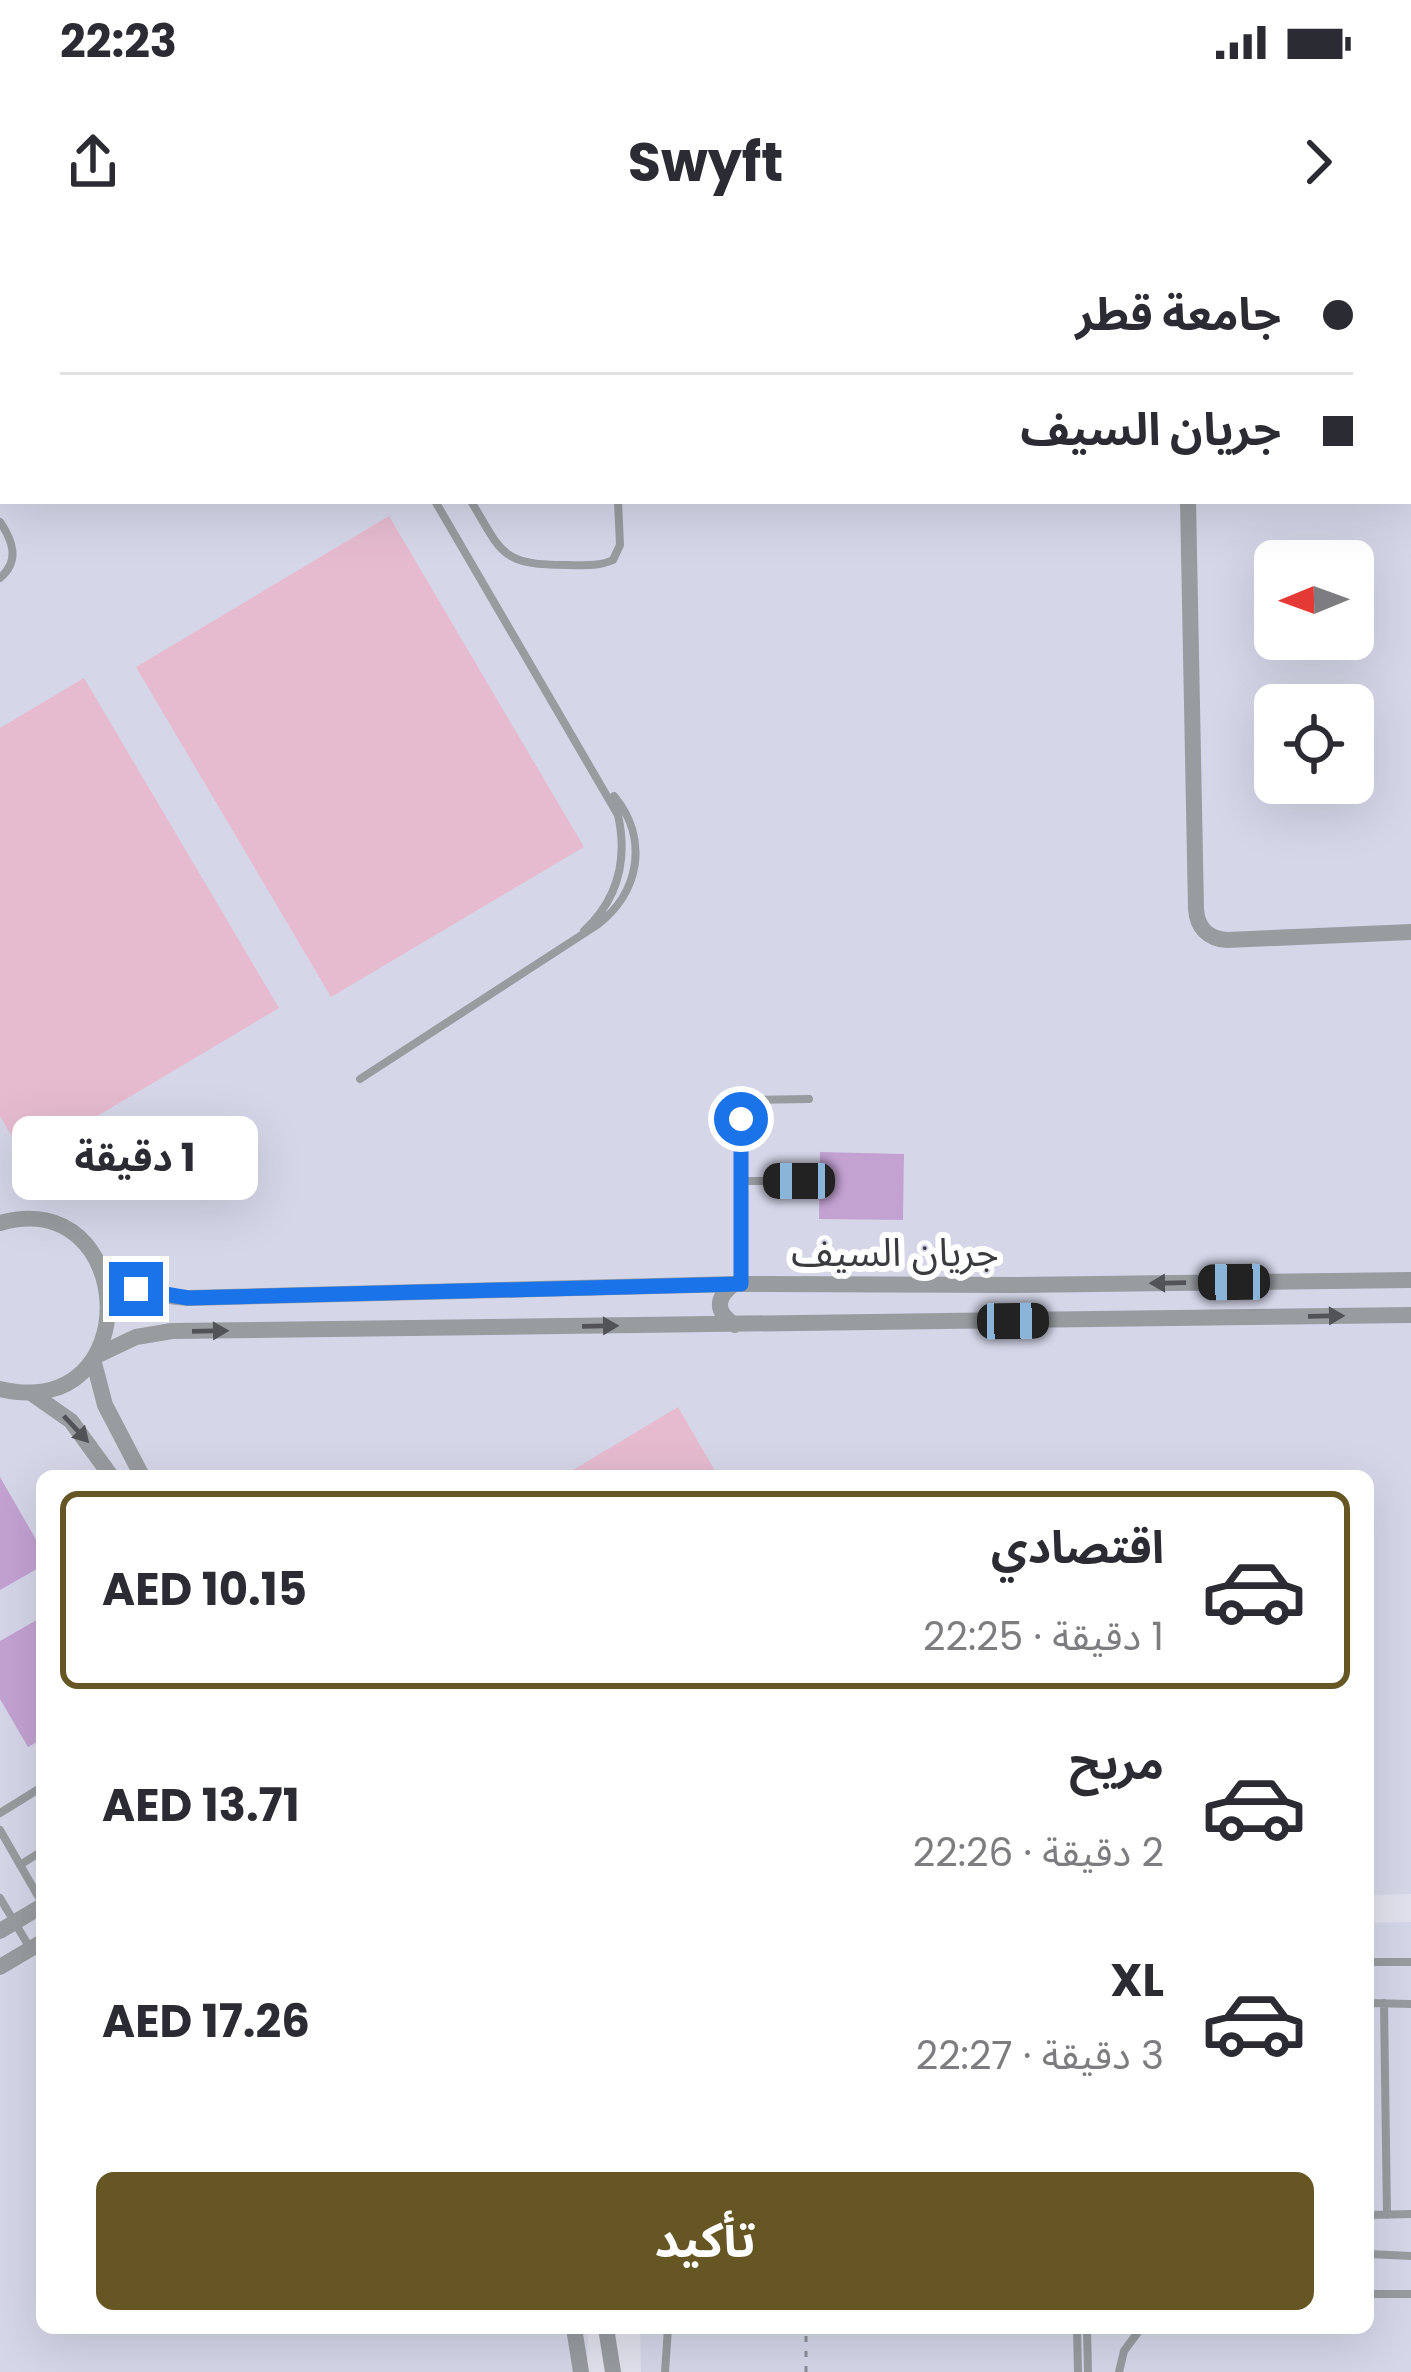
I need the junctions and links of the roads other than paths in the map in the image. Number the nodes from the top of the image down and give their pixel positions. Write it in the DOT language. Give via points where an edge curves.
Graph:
graph roads {
  1 [pos="437,504"];
  2 [pos="473,504"];
  3 [pos="618,504"];
  4 [pos="1188,504"];
  5 [pos="0,522"];
  6 [pos="0,578"];
  7 [pos="1411,932"];
  8 [pos="360,1079"];
  9 [pos="809,1099"];
  10 [pos="741,1181"];
  11 [pos="799,1181"];
  12 [pos="3,1219"];
  13 [pos="99,1265"];
  14 [pos="1411,1280"];
  15 [pos="738,1284"];
  16 [pos="1013,1286"];
  17 [pos="1411,1315"];
  18 [pos="1013,1321"];
  19 [pos="735,1325"];
  20 [pos="95,1357"];
  21 [pos="0,1389"];
  22 [pos="31,1393"];
  23 [pos="107,1470"];
  24 [pos="139,1470"];
  25 [pos="36,1791"];
  26 [pos="0,1813"];
  27 [pos="0,1830"];
  28 [pos="36,1855"];
  29 [pos="20,1865"];
  30 [pos="36,1894"];
  31 [pos="0,1898"];
  32 [pos="36,1909"];
  33 [pos="7,1927"];
  34 [pos="36,1945"];
  35 [pos="1374,1962"];
  36 [pos="1411,1962"];
  37 [pos="0,1966"];
  38 [pos="1374,2003"];
  39 [pos="1384,2003"];
  40 [pos="1411,2004"];
  41 [pos="1411,2214"];
  42 [pos="1387,2215"];
  43 [pos="1374,2216"];
  44 [pos="1374,2254"];
  45 [pos="1411,2256"];
  46 [pos="1374,2294"];
  47 [pos="1411,2294"];
  48 [pos="575,2334"];
  49 [pos="607,2334"];
  50 [pos="668,2334"];
  51 [pos="1077,2334"];
  52 [pos="1087,2334"];
  53 [pos="1137,2334"];
  54 [pos="581,2372"];
  55 [pos="613,2372"];
  56 [pos="665,2372"];
  57 [pos="1078,2372"];
  58 [pos="1088,2372"];
  59 [pos="1119,2372"];
  1 -- 8 [label="lane" via="604,787 622,831 622,862 613,893 584,931"];
  2 -- 3 [label="lane" via="496,544 538,565 613,560"];
  4 -- 7 [label="street" via="1199,925 1227,940"];
  5 -- 6 [label="lane" via="14,554"];
  9 -- 10 [label="lane" via="746,1104"];
  10 -- 11 [label="lane"];
  10 -- 15 [label="lane"];
  12 -- 13 [label="street, جريان السيف" via="68,1231"];
  13 -- 15 [label="street, جريان السيف" via="124,1284 188,1298"];
  13 -- 20 [label="street" via="111,1304"];
  14 -- 16 [label="street, جريان السيف, one-way"];
  15 -- 16 [label="street, جريان السيف"];
  15 -- 19 [label="street" via="719,1307"];
  16 -- 18 [label="street" via="1004,1299"];
  18 -- 17 [label="street, جريان السيف, one-way"];
  18 -- 19 [label="street, جريان السيف"];
  20 -- 19 [label="street, جريان السيف, one-way" via="172,1331"];
  20 -- 22 [label="street, جريان السيف" via="72,1378"];
  20 -- 24 [label="street" via="105,1405"];
  21 -- 22 [label="street"];
  22 -- 23 [label="street, one-way" via="71,1421"];
  25 -- 26 [label="lane"];
  27 -- 29 [label="lane"];
  28 -- 29 [label="lane"];
  29 -- 30 [label="lane"];
  31 -- 33 [label="lane"];
  32 -- 33 [label="street"];
  33 -- 34 [label="lane"];
  34 -- 37 [label="street"];
  35 -- 36 [label="lane"];
  38 -- 39 [label="lane"];
  39 -- 40 [label="lane"];
  39 -- 42 [label="lane"];
  41 -- 42 [label="lane"];
  42 -- 43 [label="lane"];
  44 -- 45 [label="lane"];
  46 -- 47 [label="lane"];
  48 -- 54 [label="street"];
  49 -- 55 [label="street"];
  50 -- 56 [label="lane"];
  51 -- 57 [label="lane"];
  52 -- 58 [label="lane"];
  53 -- 59 [label="lane"];
}
